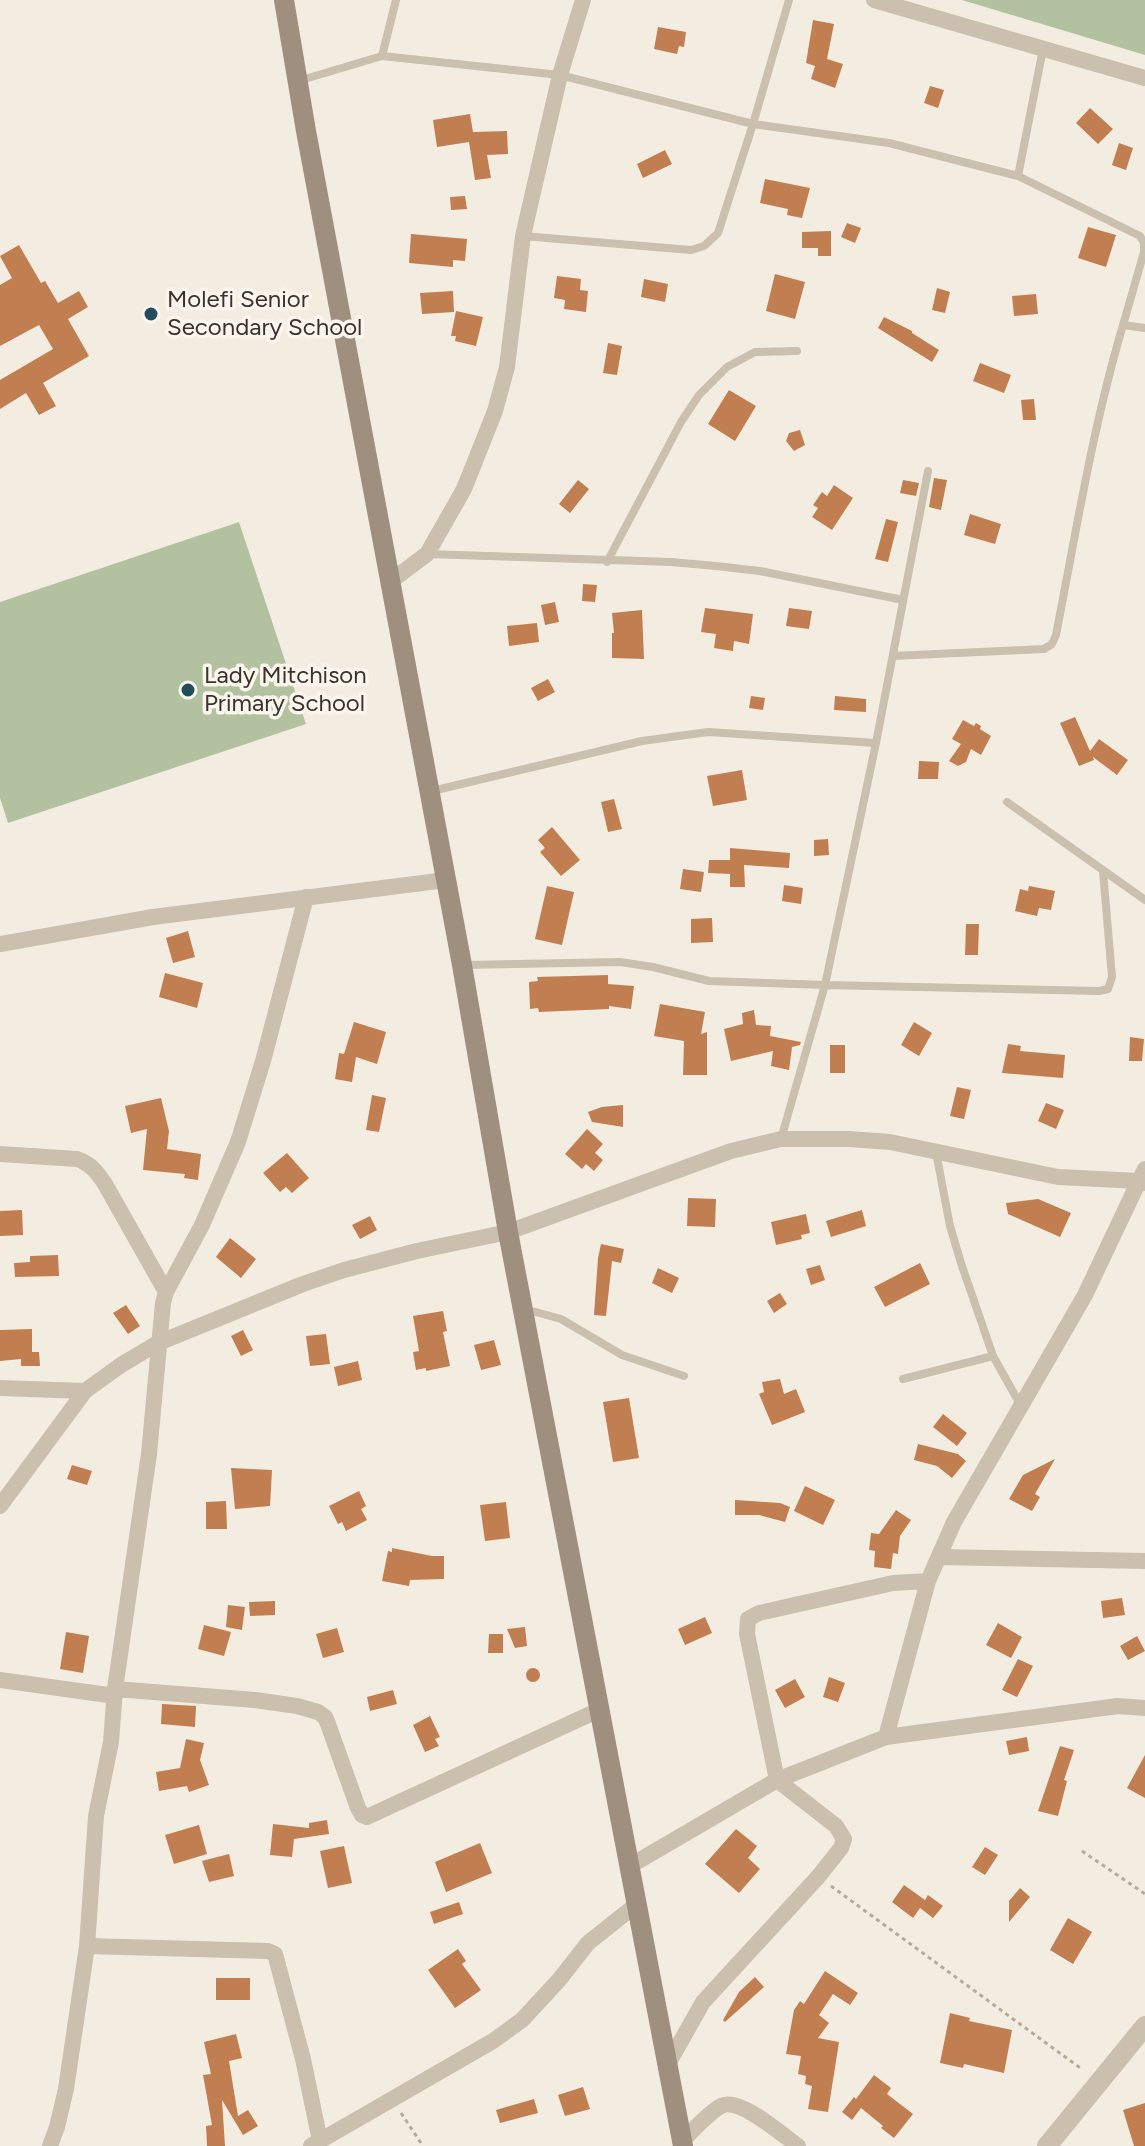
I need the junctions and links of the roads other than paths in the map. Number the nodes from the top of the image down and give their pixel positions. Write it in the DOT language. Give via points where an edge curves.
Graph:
graph roads {
  1 [pos="284,0"];
  2 [pos="396,0"];
  3 [pos="583,0"];
  4 [pos="789,0"];
  5 [pos="874,0"];
  6 [pos="1043,49"];
  7 [pos="382,56"];
  8 [pos="560,75"];
  9 [pos="1145,78"];
  10 [pos="298,81"];
  11 [pos="753,124"];
  12 [pos="1018,176"];
  13 [pos="523,236"];
  14 [pos="1123,325"];
  15 [pos="1145,328"];
  16 [pos="797,351"];
  17 [pos="928,471"];
  18 [pos="427,554"];
  19 [pos="607,562"];
  20 [pos="391,581"];
  21 [pos="903,600"];
  22 [pos="893,656"];
  23 [pos="876,743"];
  24 [pos="429,792"];
  25 [pos="1007,802"];
  26 [pos="1103,871"];
  27 [pos="446,880"];
  28 [pos="306,897"];
  29 [pos="1145,900"];
  30 [pos="0,944"];
  31 [pos="462,965"];
  32 [pos="825,985"];
  33 [pos="781,1139"];
  34 [pos="936,1151"];
  35 [pos="0,1154"];
  36 [pos="1143,1178"];
  37 [pos="508,1232"];
  38 [pos="166,1292"];
  39 [pos="524,1309"];
  40 [pos="158,1343"];
  41 [pos="993,1356"];
  42 [pos="684,1376"];
  43 [pos="903,1379"];
  44 [pos="0,1388"];
  45 [pos="85,1391"];
  46 [pos="1021,1406"];
  47 [pos="0,1506"];
  48 [pos="939,1557"];
  49 [pos="1145,1561"];
  50 [pos="928,1581"];
  51 [pos="0,1680"];
  52 [pos="115,1692"];
  53 [pos="1145,1708"];
  54 [pos="599,1710"];
  55 [pos="886,1737"];
  56 [pos="777,1780"];
  57 [pos="628,1867"];
  58 [pos="637,1904"];
  59 [pos="87,1946"];
  60 [pos="1145,2026"];
  61 [pos="668,2064"];
  62 [pos="683,2143"];
  63 [pos="316,2144"];
  64 [pos="50,2146"];
  65 [pos="798,2146"];
  66 [pos="1047,2146"];
  1 -- 10 [label="main road"];
  2 -- 7 [label="lane"];
  3 -- 8 [label="street"];
  4 -- 11 [label="lane"];
  5 -- 6 [label="street"];
  6 -- 9 [label="street"];
  6 -- 12 [label="lane"];
  7 -- 8 [label="lane"];
  7 -- 10 [label="lane"];
  8 -- 11 [label="lane"];
  8 -- 13 [label="street"];
  10 -- 20 [label="main road"];
  11 -- 12 [label="lane" via="889,143"];
  11 -- 13 [label="lane" via="718,233 704,246 691,250"];
  12 -- 14 [label="lane" via="1140,236 1144,252"];
  13 -- 18 [label="street" via="507,367 495,411 464,489"];
  14 -- 15 [label="lane"];
  14 -- 22 [label="lane" via="1052,644 1044,649"];
  16 -- 19 [label="lane" via="755,352 727,367 699,395"];
  17 -- 21 [label="lane"];
  18 -- 19 [label="lane"];
  18 -- 20 [label="street"];
  19 -- 21 [label="lane" via="760,571"];
  20 -- 24 [label="main road"];
  21 -- 22 [label="lane"];
  22 -- 23 [label="lane"];
  23 -- 24 [label="lane" via="708,732 642,741"];
  23 -- 32 [label="lane"];
  24 -- 27 [label="main road"];
  25 -- 26 [label="lane"];
  26 -- 29 [label="lane"];
  26 -- 32 [label="lane" via="1112,977 1108,989"];
  27 -- 28 [label="street"];
  27 -- 31 [label="main road"];
  28 -- 30 [label="street"];
  28 -- 38 [label="street" via="238,1142"];
  31 -- 32 [label="lane" via="620,962 709,981"];
  31 -- 37 [label="main road"];
  32 -- 33 [label="lane"];
  33 -- 34 [label="street" via="871,1140"];
  33 -- 37 [label="street" via="719,1155"];
  34 -- 36 [label="street" via="1058,1177"];
  34 -- 41 [label="lane" via="955,1242"];
  35 -- 38 [label="street" via="87,1162"];
  36 -- 46 [label="street" via="1085,1295"];
  37 -- 39 [label="main road"];
  37 -- 40 [label="street" via="344,1270"];
  38 -- 40 [label="street"];
  39 -- 42 [label="lane" via="561,1319 622,1355"];
  39 -- 54 [label="main road"];
  40 -- 45 [label="street"];
  40 -- 52 [label="street" via="149,1454"];
  41 -- 43 [label="lane"];
  41 -- 46 [label="lane"];
  44 -- 45 [label="street"];
  45 -- 47 [label="street"];
  46 -- 48 [label="street"];
  48 -- 49 [label="street"];
  48 -- 50 [label="street"];
  50 -- 55 [label="street"];
  50 -- 56 [label="street" via="893,1583 748,1619"];
  51 -- 52 [label="street"];
  52 -- 54 [label="street" via="255,1700 318,1712 328,1724 358,1808 367,1817"];
  52 -- 59 [label="street" via="96,1816"];
  53 -- 55 [label="street" via="1118,1706"];
  54 -- 57 [label="main road"];
  55 -- 56 [label="street"];
  56 -- 57 [label="street"];
  56 -- 61 [label="street" via="836,1826 844,1839 841,1848 703,2002"];
  57 -- 58 [label="main road"];
  58 -- 61 [label="main road"];
  58 -- 63 [label="street" via="588,1943 522,2020"];
  59 -- 63 [label="street" via="275,1954 303,2059"];
  59 -- 64 [label="street" via="66,2089"];
  60 -- 66 [label="street"];
  61 -- 62 [label="main road"];
  62 -- 65 [label="street" via="729,2103"];
}
